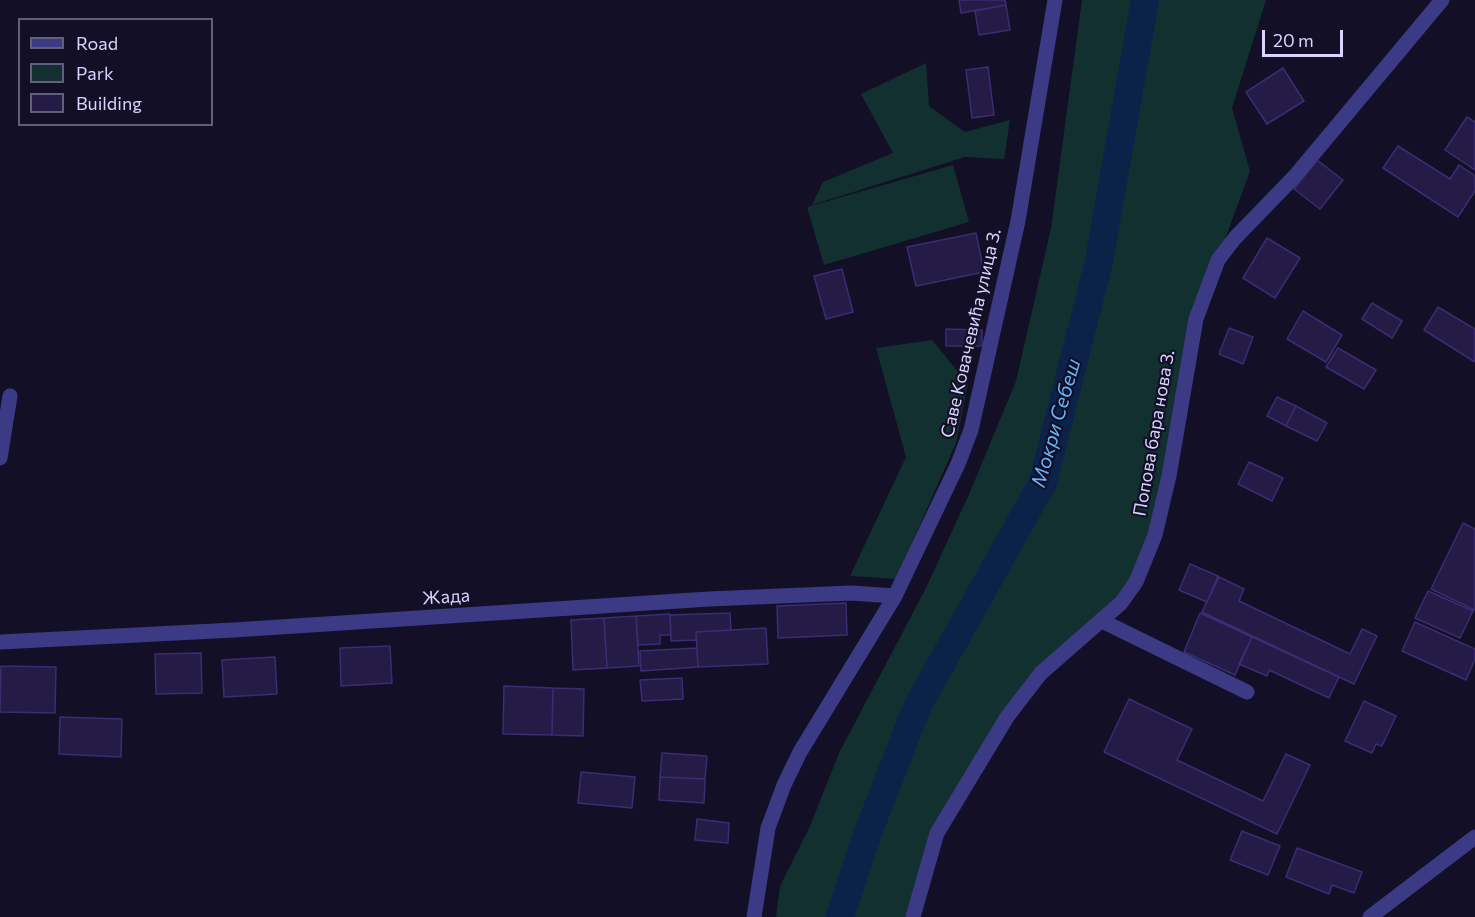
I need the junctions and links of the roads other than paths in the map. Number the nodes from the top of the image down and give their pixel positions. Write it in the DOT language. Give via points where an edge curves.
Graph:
graph roads {
  1 [pos="1055,0"];
  2 [pos="1442,0"];
  3 [pos="10,396"];
  4 [pos="0,458"];
  5 [pos="895,596"];
  6 [pos="1102,621"];
  7 [pos="0,642"];
  8 [pos="1246,692"];
  9 [pos="1475,837"];
  10 [pos="754,917"];
  11 [pos="913,917"];
  12 [pos="1370,917"];
  1 -- 5 [label="street, Саве Ковачевића улица 3." via="1018,221 974,419 958,464"];
  2 -- 6 [label="street, Попова бара нова 3." via="1218,260 1196,319 1155,535 1136,582"];
  3 -- 4 [label="street"];
  5 -- 7 [label="street, Жада" via="851,592 709,599"];
  5 -- 10 [label="street, Саве Ковачевића улица 3." via="784,785 768,828"];
  6 -- 8 [label="street"];
  6 -- 11 [label="street, Попова бара нова 3." via="1041,673 1007,717 937,833"];
  9 -- 12 [label="street"];
}
